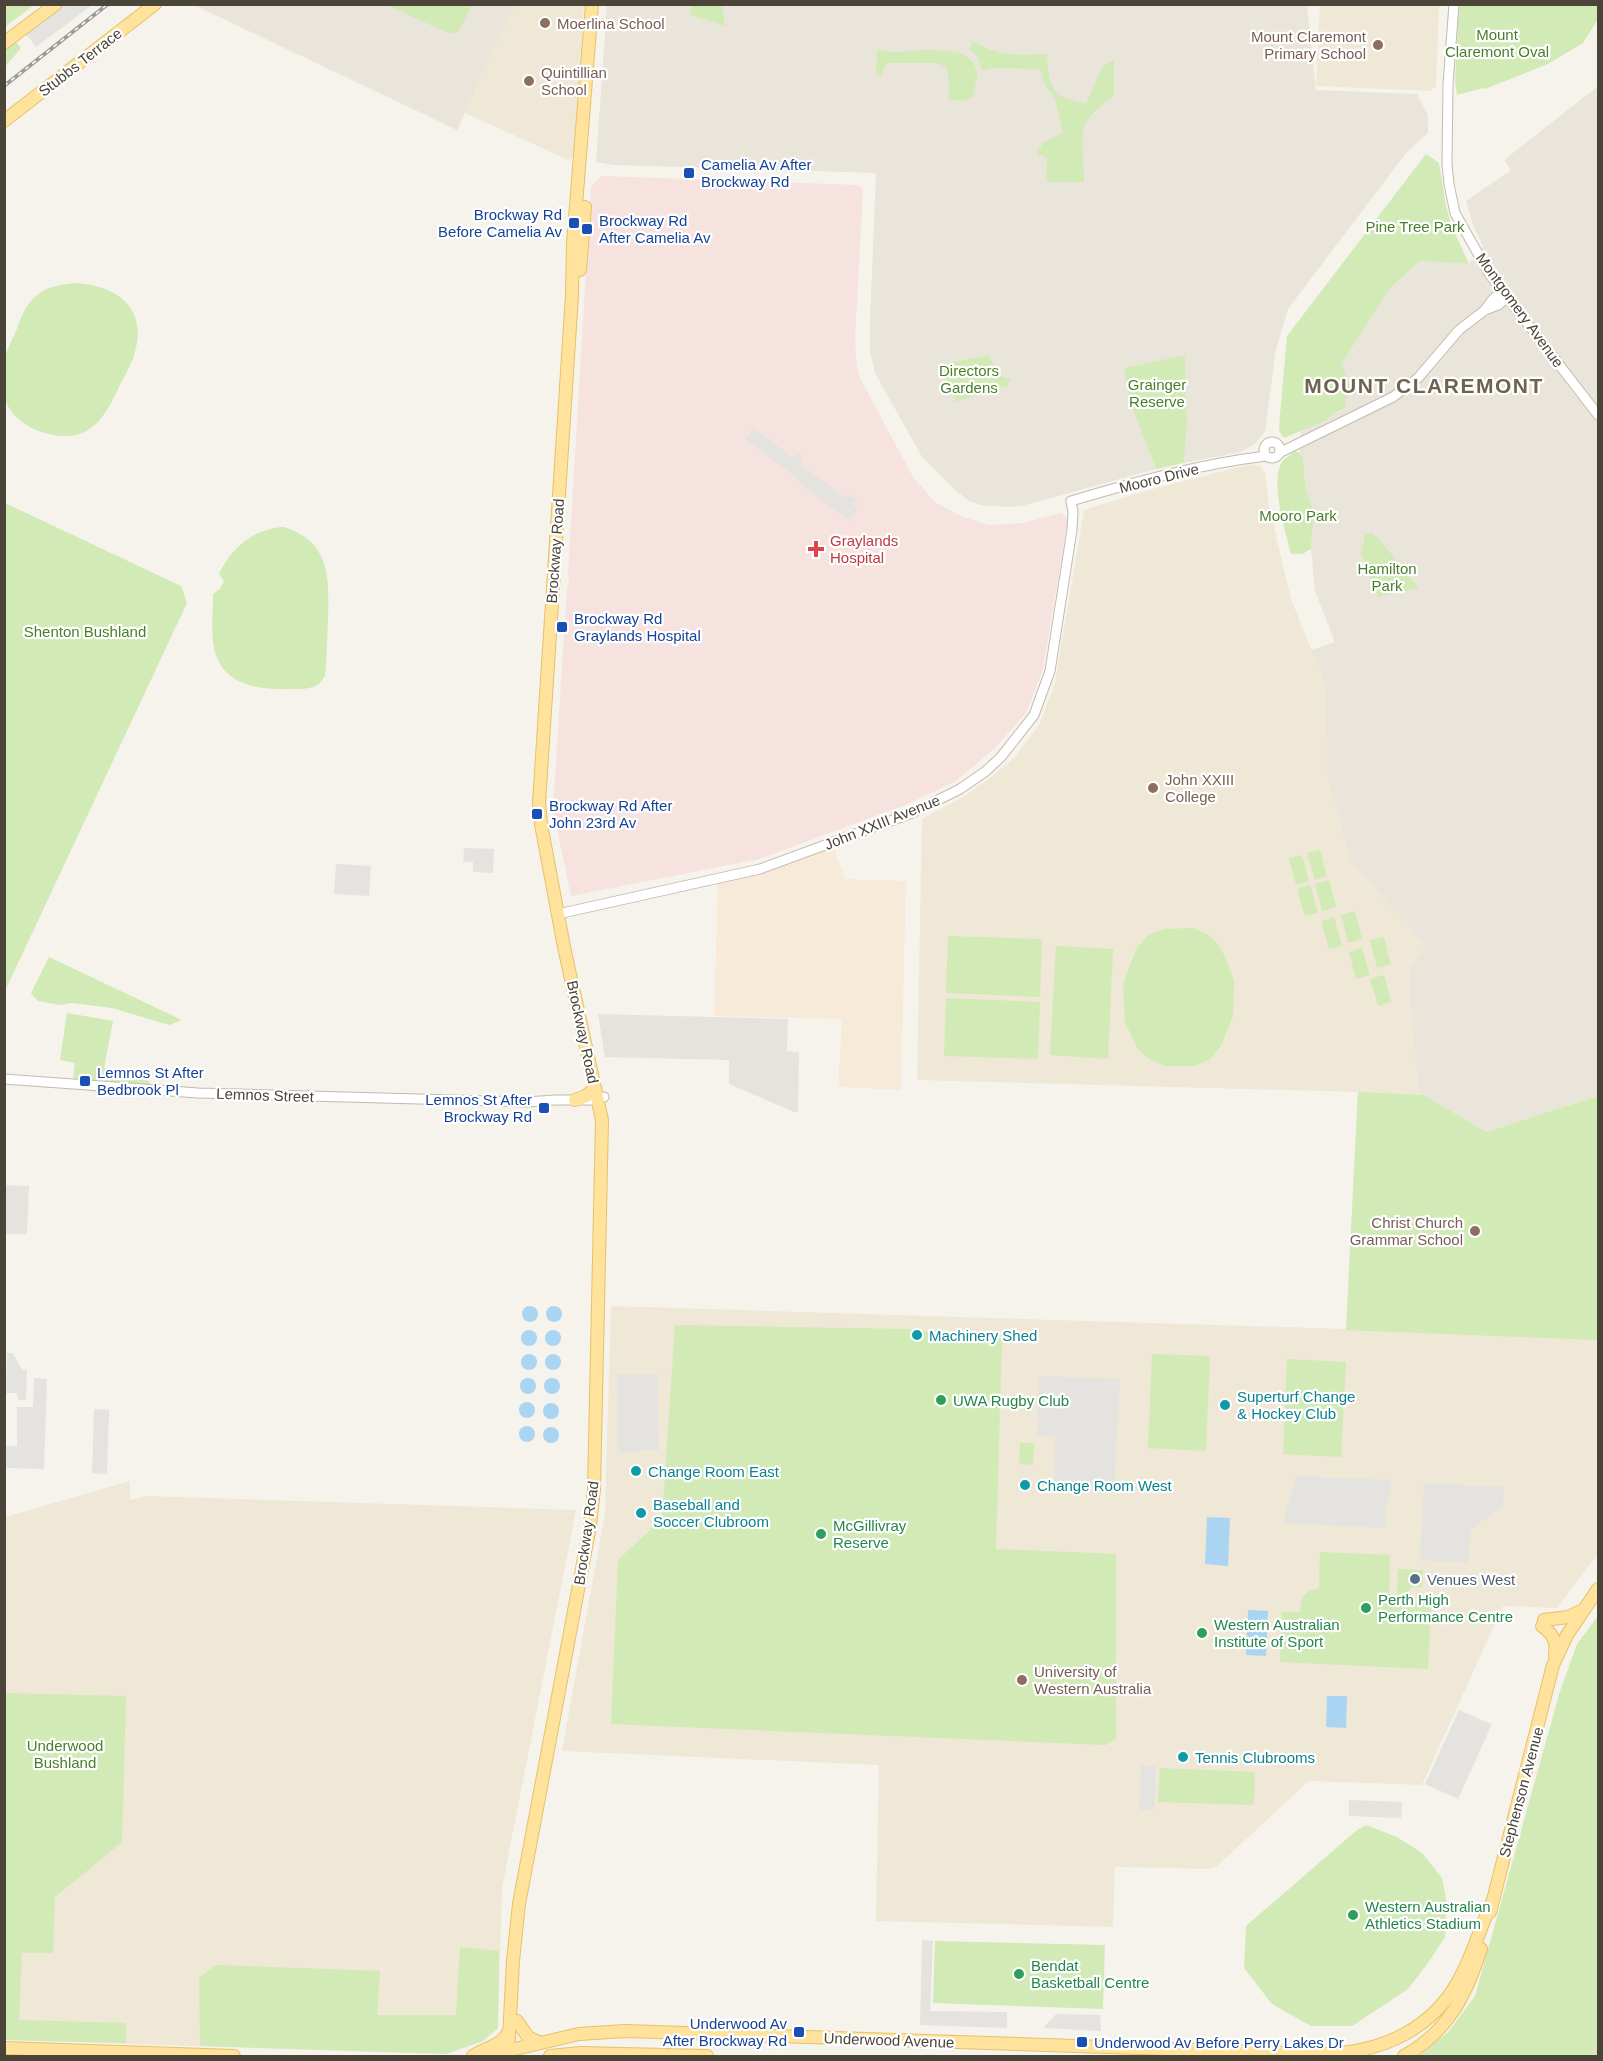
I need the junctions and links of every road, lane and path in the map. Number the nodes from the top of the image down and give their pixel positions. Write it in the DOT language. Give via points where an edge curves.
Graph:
graph roads {
  1 [pos="45,4"];
  2 [pos="56,4"];
  3 [pos="145,4"];
  4 [pos="155,4"];
  5 [pos="592,4"];
  6 [pos="598,4"];
  7 [pos="1447,4"];
  8 [pos="1454,4"];
  9 [pos="4,35"];
  10 [pos="4,43"];
  11 [pos="1446,84"];
  12 [pos="4,112"];
  13 [pos="4,121"];
  14 [pos="1506,294"];
  15 [pos="1599,415"];
  16 [pos="1280,448"];
  17 [pos="1265,451"];
  18 [pos="1071,501"];
  19 [pos="562,913"];
  20 [pos="4,1079"];
  21 [pos="600,1098"];
  22 [pos="575,1100"];
  23 [pos="526,1102"];
  24 [pos="1599,1589"];
  25 [pos="1599,1602"];
  26 [pos="1584,1610"];
  27 [pos="1553,1665"];
  28 [pos="1551,1680"];
  29 [pos="1491,1904"];
  30 [pos="513,2026"];
  31 [pos="611,2031"];
  32 [pos="1399,2038"];
  33 [pos="540,2043"];
  34 [pos="4,2048"];
  35 [pos="1053,2051"];
  36 [pos="512,2053"];
  37 [pos="610,2054"];
  38 [pos="1238,2054"];
  39 [pos="234,2056"];
  40 [pos="473,2056"];
  41 [pos="485,2056"];
  42 [pos="550,2056"];
  43 [pos="707,2056"];
  44 [pos="1407,2056"];
  1 -- 9 [label="main road"];
  2 -- 10 [label="main road"];
  3 -- 12 [label="main road, Stubbs Terrace"];
  4 -- 13 [label="main road, Stubbs Terrace"];
  5 -- 19 [label="main road, Brockway Road" via="573,243 539,803"];
  6 -- 19 [label="main road, Brockway Road" via="545,793"];
  7 -- 11 [label="street, Montgomery Avenue"];
  8 -- 11 [label="street, Montgomery Avenue"];
  11 -- 14 [label="street, Montgomery Avenue" via="1443,152 1455,213 1480,259"];
  14 -- 15 [label="street, Montgomery Avenue"];
  14 -- 16 [label="street, Mooro Drive" via="1498,306 1485,310 1452,338 1406,388 1382,404"];
  16 -- 17 [label="street, Mooro Drive" via="1272,442"];
  16 -- 17 [label="street, Mooro Drive" via="1275,458 1270,459"];
  17 -- 18 [label="street, Mooro Drive"];
  18 -- 19 [label="street, John XXIII Avenue" via="1072,530 1050,670 1034,715 986,771 912,813 760,869"];
  19 -- 21 [label="main road, Brockway Road"];
  20 -- 23 [label="street, Lemnos Street" via="198,1094"];
  21 -- 22 [label="main road" via="585,1096"];
  21 -- 23 [label="street, Lemnos Street" via="577,1106"];
  21 -- 30 [label="main road, Brockway Road" via="608,1134 598,1510 525,1893"];
  22 -- 23 [label="street, Lemnos Street"];
  24 -- 26 [label="main road, Stephenson Avenue"];
  25 -- 28 [label="main road, Stephenson Avenue"];
  26 -- 27 [label="main road, Stephenson Avenue"];
  26 -- 27 [label="main road" via="1543,1623 1555,1641"];
  27 -- 28 [label="main road, Stephenson Avenue"];
  28 -- 29 [label="main road, Stephenson Avenue"];
  29 -- 32 [label="main road, Stephenson Avenue" via="1454,1989 1427,2019"];
  29 -- 44 [label="main road, Stephenson Avenue" via="1486,1933 1463,1997 1440,2029"];
  30 -- 33 [label="main road"];
  30 -- 36 [label="main road, Brockway Road"];
  30 -- 40 [label="main road" via="500,2044"];
  31 -- 33 [label="main road, Underwood Avenue"];
  31 -- 35 [label="main road, Underwood Avenue"];
  31 -- 37 [label="main road"];
  32 -- 38 [label="main road, Underwood Avenue" via="1343,2054"];
  32 -- 44 [label="street"];
  33 -- 36 [label="main road, Underwood Avenue"];
  34 -- 39 [label="main road"];
  35 -- 38 [label="main road, Underwood Avenue"];
  36 -- 41 [label="main road, Underwood Avenue"];
  37 -- 42 [label="main road"];
  37 -- 43 [label="main road"];
}
